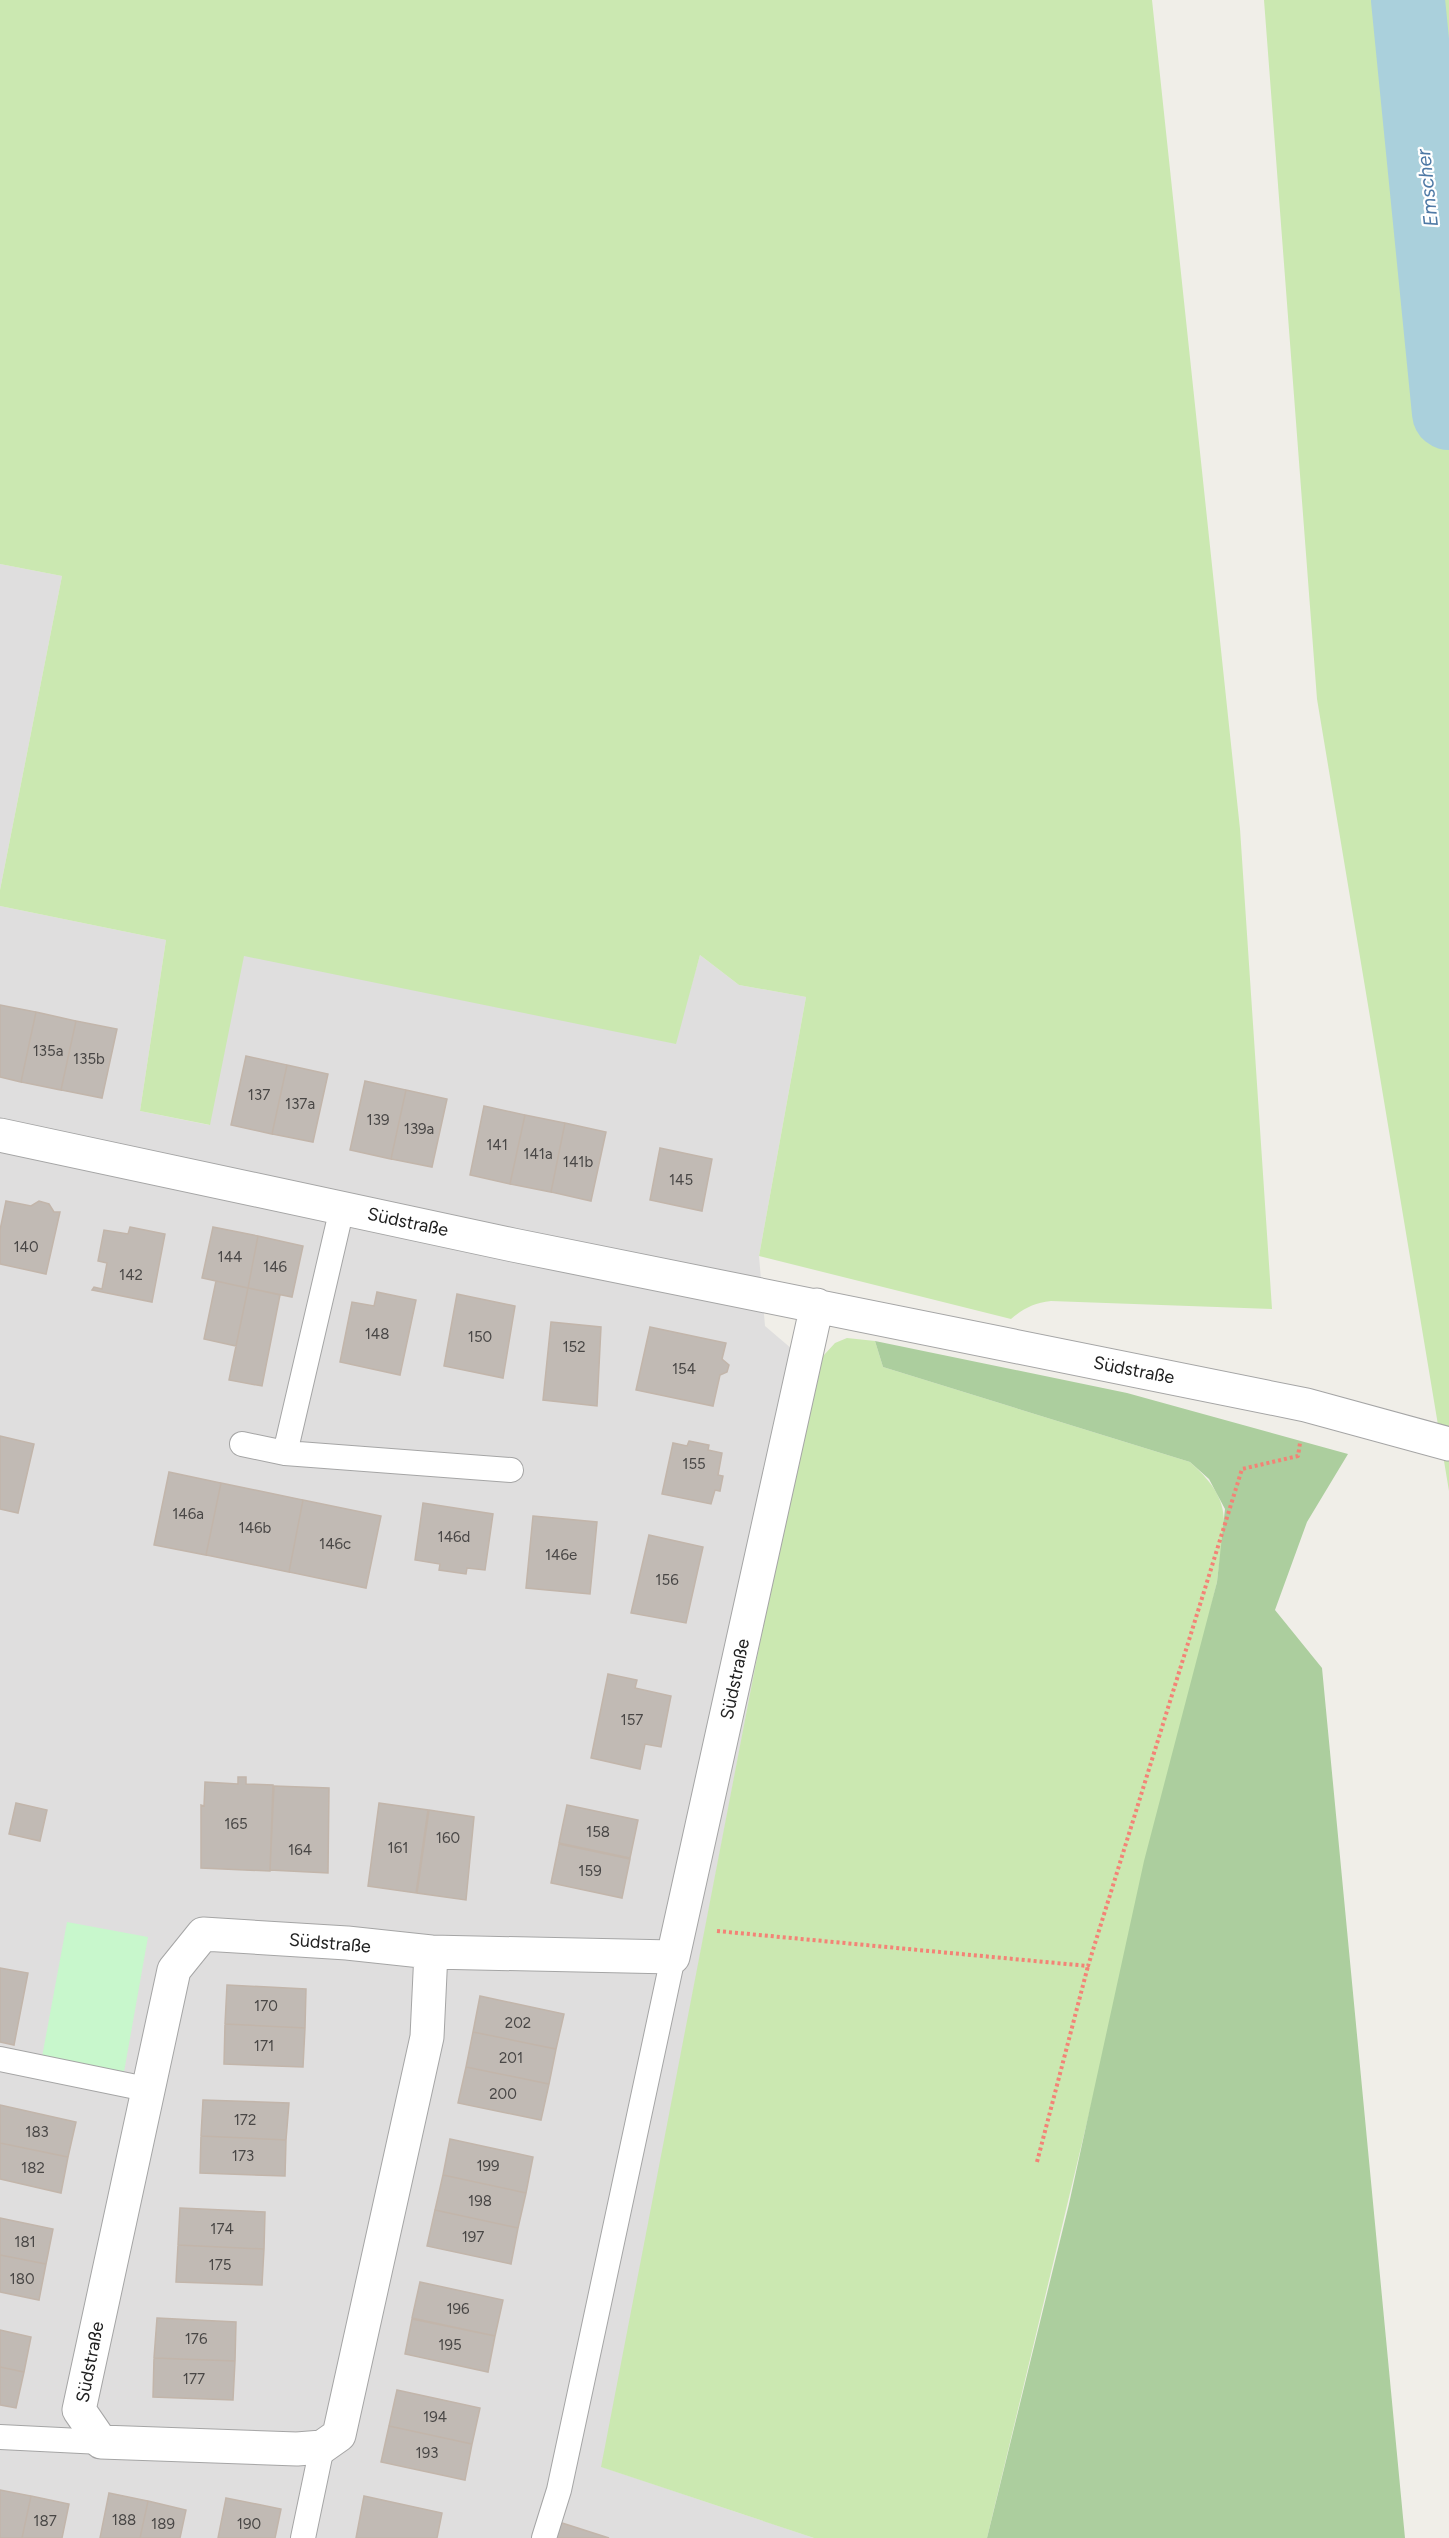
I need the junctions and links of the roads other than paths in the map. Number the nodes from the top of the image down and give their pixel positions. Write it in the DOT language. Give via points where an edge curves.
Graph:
graph roads {
  1 [pos="0,1135"];
  2 [pos="342,1208"];
  3 [pos="818,1305"];
  4 [pos="243,1444"];
  5 [pos="1449,1444"];
  6 [pos="285,1453"];
  7 [pos="511,1470"];
  8 [pos="677,1942"];
  9 [pos="431,1952"];
  10 [pos="0,2059"];
  11 [pos="146,2089"];
  12 [pos="0,2437"];
  13 [pos="101,2442"];
  14 [pos="322,2447"];
  15 [pos="303,2538"];
  16 [pos="544,2538"];
  1 -- 2 [label="street, Südstraße"];
  2 -- 3 [label="street, Südstraße"];
  2 -- 6 [label="lane"];
  3 -- 5 [label="street, Südstraße" via="1306,1405"];
  3 -- 8 [label="street, Südstraße"];
  4 -- 6 [label="lane"];
  6 -- 7 [label="lane"];
  8 -- 9 [label="street, Südstraße"];
  8 -- 16 [label="lane" via="558,2490"];
  9 -- 11 [label="street, Südstraße" via="203,1934 174,1970"];
  9 -- 14 [label="street" via="427,2037 394,2191 339,2435"];
  10 -- 11 [label="lane"];
  11 -- 13 [label="street, Südstraße" via="79,2410"];
  12 -- 13 [label="lane"];
  13 -- 14 [label="street"];
  14 -- 15 [label="lane"];
}
